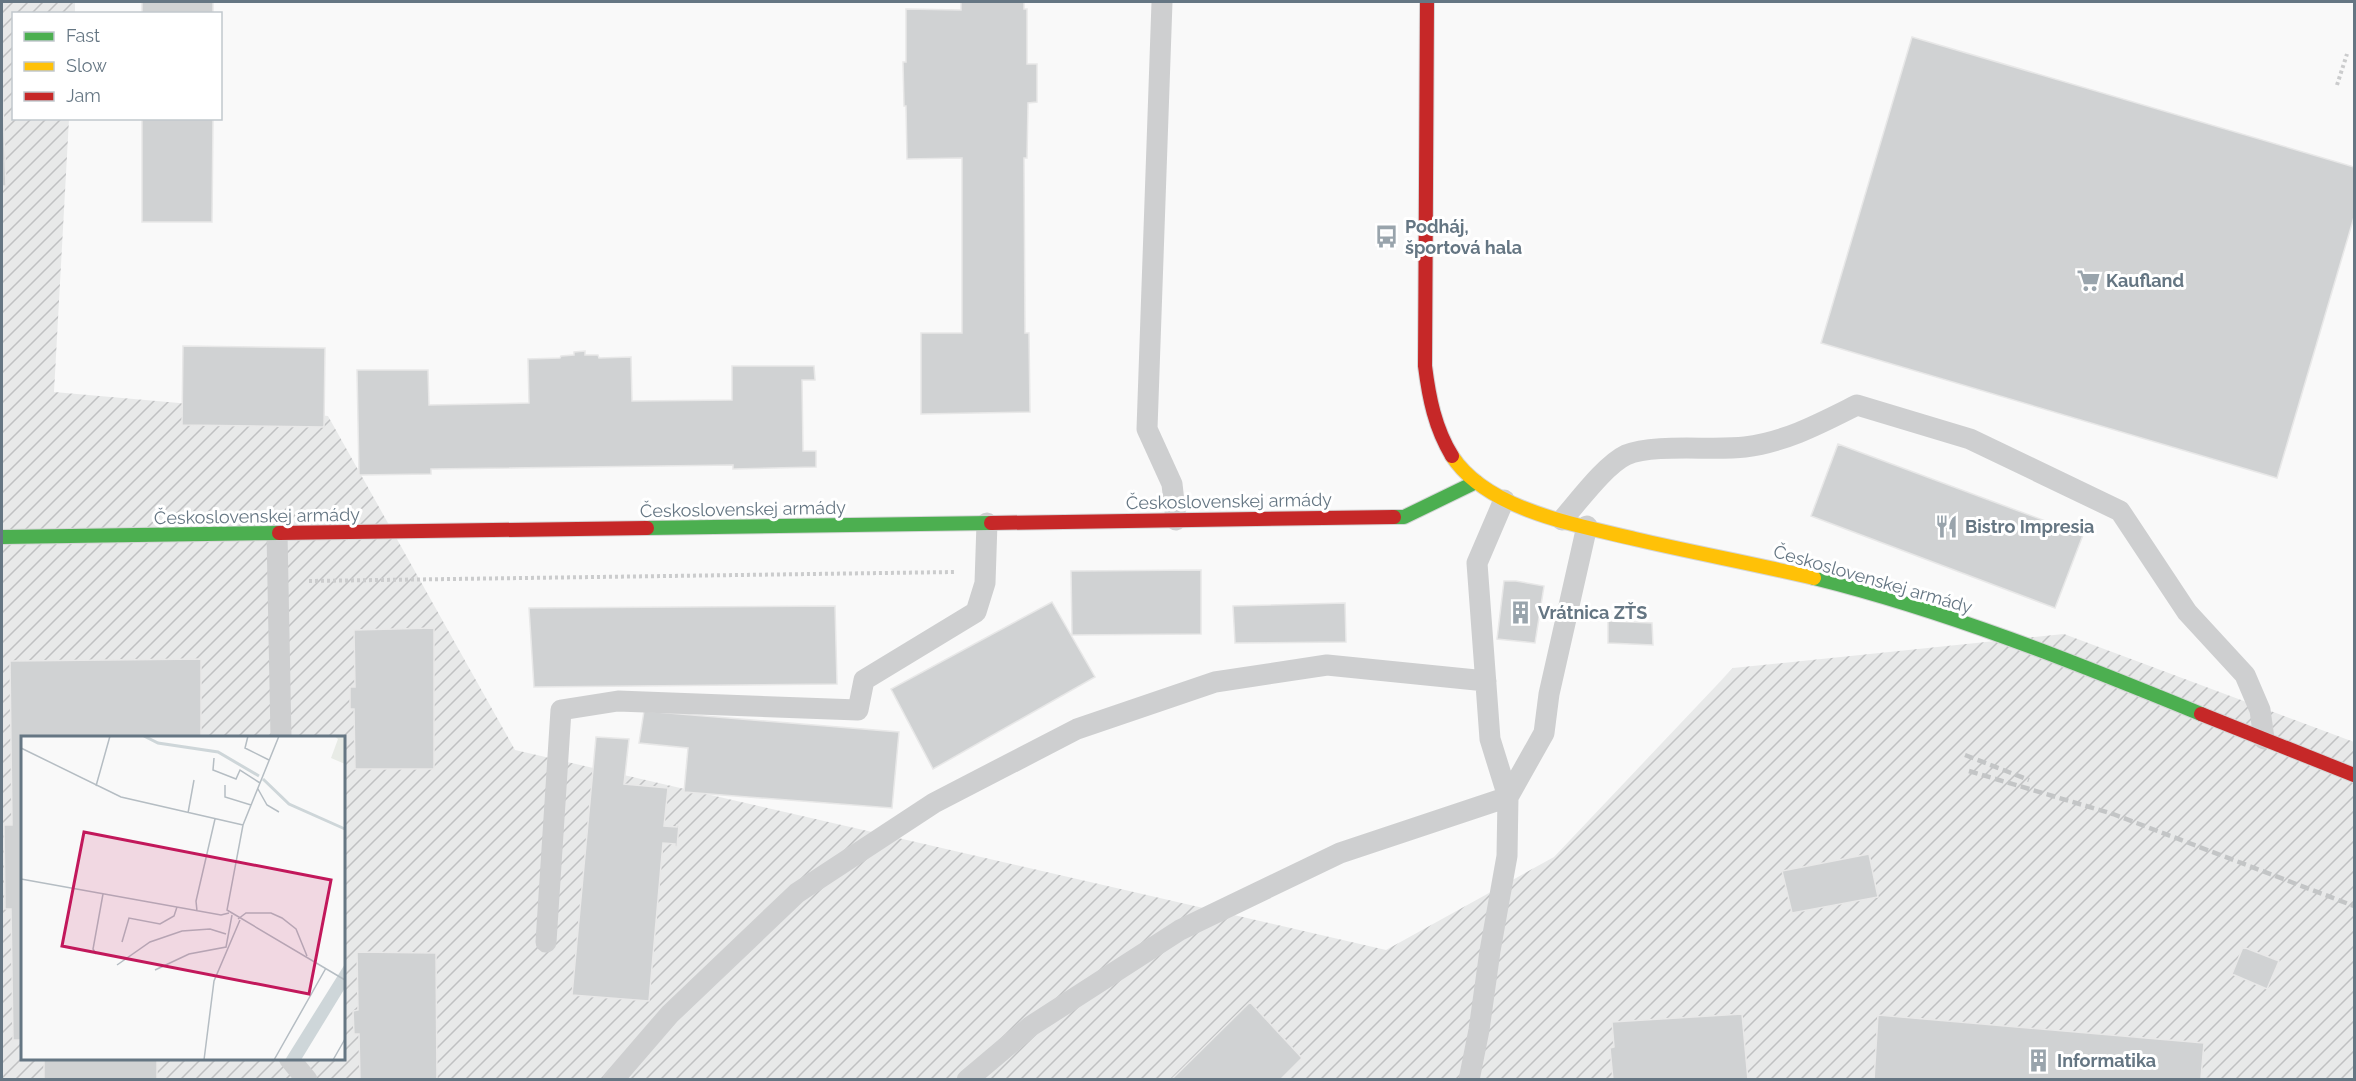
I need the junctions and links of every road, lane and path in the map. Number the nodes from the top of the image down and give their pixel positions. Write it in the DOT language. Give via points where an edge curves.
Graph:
graph roads {
  1 [pos="1162,2"];
  2 [pos="1427,2"];
  3 [pos="2347,54"];
  4 [pos="2337,85"];
  5 [pos="1476,482"];
  6 [pos="1504,500"];
  7 [pos="1176,520"];
  8 [pos="1562,520"];
  9 [pos="987,523"];
  10 [pos="1587,526"];
  11 [pos="277,533"];
  12 [pos="2,537"];
  13 [pos="959,572"];
  14 [pos="279,581"];
  15 [pos="1486,681"];
  16 [pos="281,736"];
  17 [pos="2264,739"];
  18 [pos="2355,775"];
  19 [pos="1508,797"];
  20 [pos="546,942"];
  21 [pos="290,1060"];
  22 [pos="307,1080"];
  23 [pos="613,1080"];
  24 [pos="967,1080"];
  25 [pos="1468,1080"];
  1 -- 7 [label="lane" via="1147,429 1172,484"];
  2 -- 5 [label="street, Československej armády" via="1425,366 1438,430 1450,456"];
  3 -- 4 [label="path"];
  5 -- 6 [label="street, Československej armády"];
  5 -- 7 [label="street, Československej armády" via="1404,517"];
  6 -- 8 [label="street, Československej armády"];
  6 -- 15 [label="lane" via="1478,562"];
  7 -- 9 [label="street, Československej armády"];
  8 -- 10 [label="street, Československej armády"];
  8 -- 17 [label="lane" via="1598,478 1626,455 1649,450 1746,447 1796,435 1857,405 1970,439 2120,511 2187,612 2245,675 2260,710"];
  9 -- 11 [label="street, Československej armády"];
  9 -- 20 [label="lane" via="985,583 976,612 864,680 858,710 618,701 561,710"];
  10 -- 17 [label="street, Československej armády" via="1798,574 1921,607 2020,641"];
  10 -- 19 [label="lane" via="1549,694 1545,733"];
  11 -- 12 [label="street, Československej armády"];
  11 -- 14 [label="lane"];
  13 -- 14 [label="path"];
  14 -- 16 [label="lane"];
  15 -- 19 [label="lane" via="1490,739"];
  15 -- 23 [label="lane" via="1327,665 1215,682 1077,729 934,803 797,893 670,1014"];
  17 -- 18 [label="street, Československej armády"];
  19 -- 24 [label="lane" via="1340,853 1180,930 1030,1026"];
  19 -- 25 [label="lane" via="1507,856"];
  21 -- 22 [label="lane"];
}
